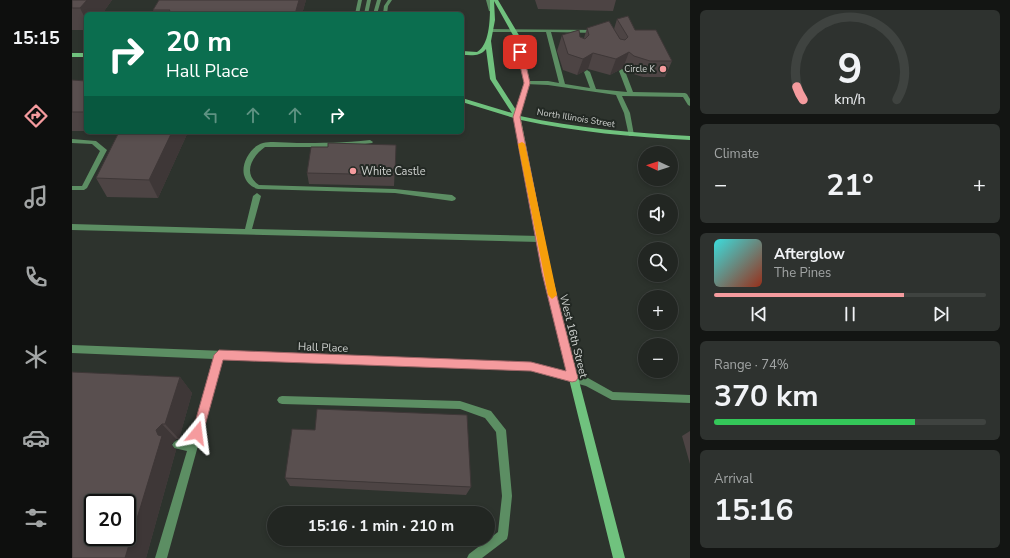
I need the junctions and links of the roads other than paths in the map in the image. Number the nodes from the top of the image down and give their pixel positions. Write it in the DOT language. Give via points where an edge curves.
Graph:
graph roads {
  1 [pos="360,0"];
  2 [pos="369,0"];
  3 [pos="379,0"];
  4 [pos="390,0"];
  5 [pos="488,0"];
  6 [pos="492,0"];
  7 [pos="496,0"];
  8 [pos="491,11"];
  9 [pos="357,12"];
  10 [pos="366,12"];
  11 [pos="376,12"];
  12 [pos="385,12"];
  13 [pos="491,30"];
  14 [pos="513,30"];
  15 [pos="548,31"];
  16 [pos="576,31"];
  17 [pos="599,32"];
  18 [pos="577,38"];
  19 [pos="488,41"];
  20 [pos="464,53"];
  21 [pos="72,55"];
  22 [pos="84,55"];
  23 [pos="622,70"];
  24 [pos="586,72"];
  25 [pos="527,83"];
  26 [pos="562,85"];
  27 [pos="594,90"];
  28 [pos="618,94"];
  29 [pos="631,94"];
  30 [pos="464,101"];
  31 [pos="690,104"];
  32 [pos="517,117"];
  33 [pos="631,135"];
  34 [pos="690,138"];
  35 [pos="72,141"];
  36 [pos="370,142"];
  37 [pos="72,188"];
  38 [pos="257,196"];
  39 [pos="452,198"];
  40 [pos="72,227"];
  41 [pos="248,231"];
  42 [pos="540,239"];
  43 [pos="72,349"];
  44 [pos="219,355"];
  45 [pos="572,378"];
  46 [pos="690,398"];
  47 [pos="282,400"];
  48 [pos="177,445"];
  49 [pos="193,446"];
  50 [pos="161,558"];
  51 [pos="473,558"];
  52 [pos="619,558"];
  1 -- 9 [label="lane"];
  2 -- 10 [label="lane"];
  3 -- 11 [label="lane"];
  4 -- 12 [label="lane"];
  5 -- 8 [label="lane"];
  6 -- 8 [label="main road, West 16th Street"];
  7 -- 14 [label="main road, West 16th Street"];
  8 -- 13 [label="main road, West 16th Street"];
  13 -- 14 [label="lane"];
  13 -- 19 [label="main road, West 16th Street"];
  14 -- 15 [label="lane"];
  14 -- 25 [label="main road, West 16th Street" via="517,37"];
  15 -- 16 [label="lane"];
  15 -- 26 [label="lane"];
  16 -- 17 [label="lane"];
  16 -- 18 [label="lane"];
  19 -- 20 [label="main road" via="481,53"];
  19 -- 32 [label="main road, West 16th Street" via="493,79"];
  21 -- 22 [label="main road"];
  23 -- 29 [label="lane"];
  24 -- 27 [label="lane"];
  25 -- 26 [label="lane"];
  25 -- 32 [label="main road, West 16th Street"];
  26 -- 27 [label="lane"];
  27 -- 28 [label="lane"];
  28 -- 29 [label="lane"];
  28 -- 33 [label="lane" via="627,113"];
  29 -- 31 [label="lane" via="685,95"];
  30 -- 32 [label="main road, North Illinois Street"];
  32 -- 33 [label="main road, North Illinois Street" via="566,127"];
  32 -- 42 [label="main road, West 16th Street"];
  33 -- 34 [label="main road, North Illinois Street"];
  35 -- 37 [label="lane" via="94,142 104,150 84,188"];
  36 -- 39 [label="lane" via="344,145 264,145 252,153 245,172 252,184 258,187 394,191"];
  38 -- 41 [label="lane"];
  40 -- 41 [label="lane"];
  41 -- 42 [label="lane"];
  42 -- 45 [label="main road, West 16th Street"];
  43 -- 44 [label="lane, Hall Place"];
  44 -- 45 [label="lane, Hall Place" via="531,366"];
  44 -- 49 [label="lane"];
  45 -- 46 [label="lane, Hall Place" via="588,382 612,396"];
  45 -- 52 [label="main road, West 16th Street"];
  47 -- 51 [label="lane" via="460,405 488,414 501,430 507,496 503,535"];
  48 -- 49 [label="lane"];
  49 -- 50 [label="lane"];
}
